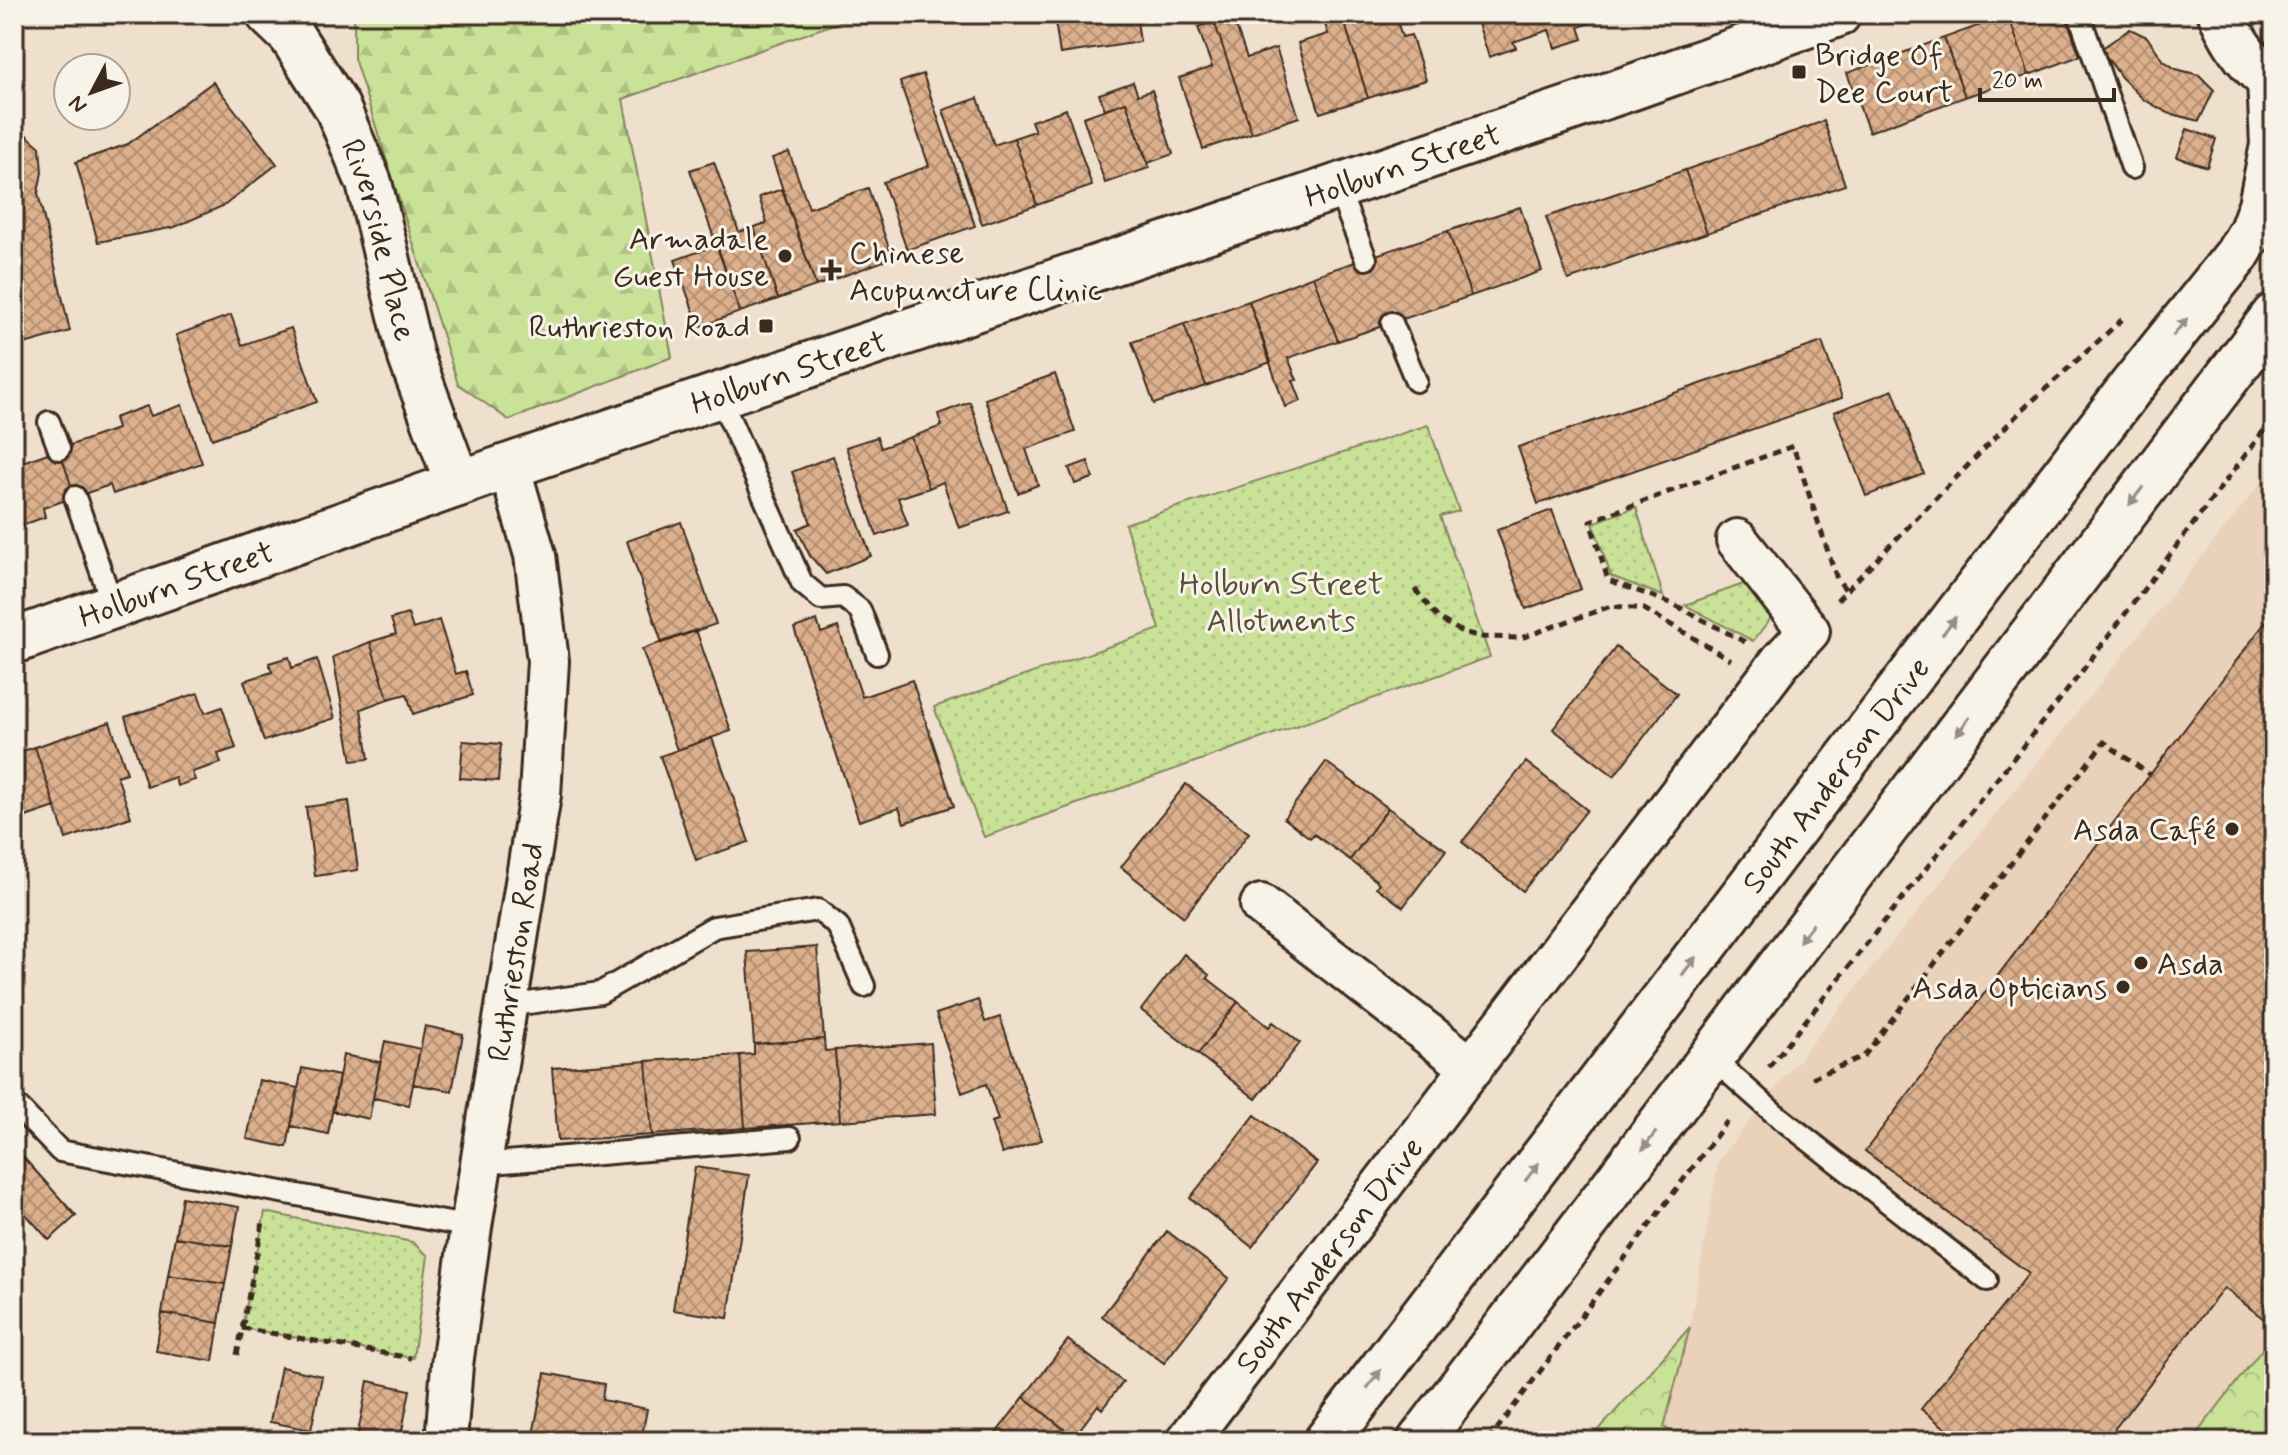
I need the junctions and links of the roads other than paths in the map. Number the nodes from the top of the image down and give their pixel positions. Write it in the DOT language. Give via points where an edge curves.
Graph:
graph roads {
  1 [pos="269,14"];
  2 [pos="1838,14"];
  3 [pos="2079,14"];
  4 [pos="2216,21"];
  5 [pos="2272,81"];
  6 [pos="2132,168"];
  7 [pos="1337,186"];
  8 [pos="1366,259"];
  9 [pos="2274,316"];
  10 [pos="1392,323"];
  11 [pos="1416,381"];
  12 [pos="719,395"];
  13 [pos="49,422"];
  14 [pos="59,449"];
  15 [pos="509,466"];
  16 [pos="458,484"];
  17 [pos="75,497"];
  18 [pos="1737,540"];
  19 [pos="113,606"];
  20 [pos="14,641"];
  21 [pos="877,654"];
  22 [pos="1261,905"];
  23 [pos="864,986"];
  24 [pos="507,1006"];
  25 [pos="1712,1058"];
  26 [pos="1472,1068"];
  27 [pos="14,1103"];
  28 [pos="790,1138"];
  29 [pos="481,1164"];
  30 [pos="471,1227"];
  31 [pos="1987,1280"];
  32 [pos="446,1441"];
  33 [pos="1187,1441"];
  34 [pos="1327,1441"];
  35 [pos="1420,1441"];
  1 -- 16 [label="main road, Riverside Place" via="291,35 337,107 369,183 411,357"];
  2 -- 7 [label="main road, Holburn Street"];
  3 -- 6 [label="lane"];
  4 -- 5 [label="main road"];
  34 -- 5 [label="main road, South Anderson Drive, one-way" via="2237,255 2261,205 2273,145"];
  7 -- 8 [label="lane"];
  7 -- 12 [label="main road, Holburn Street"];
  9 -- 25 [label="main road, one-way"];
  10 -- 11 [label="lane"];
  12 -- 15 [label="main road, Holburn Street"];
  12 -- 21 [label="lane" via="802,583 821,599 843,597 860,610"];
  13 -- 14 [label="lane"];
  15 -- 16 [label="main road, Holburn Street"];
  15 -- 24 [label="street, Ruthrieston Road" via="535,555 548,661 540,795"];
  16 -- 19 [label="main road, Holburn Street"];
  17 -- 19 [label="lane"];
  18 -- 26 [label="street, South Anderson Drive" via="1809,631"];
  19 -- 20 [label="main road, Holburn Street"];
  22 -- 26 [label="street"];
  23 -- 24 [label="lane" via="838,926 818,910 714,927 600,993"];
  24 -- 29 [label="street, Ruthrieston Road"];
  25 -- 31 [label="lane"];
  25 -- 35 [label="main road, one-way"];
  26 -- 33 [label="street, South Anderson Drive"];
  27 -- 30 [label="lane" via="60,1151"];
  28 -- 29 [label="lane"];
  29 -- 30 [label="street, Ruthrieston Road"];
  30 -- 32 [label="street, Ruthrieston Road"];
}
